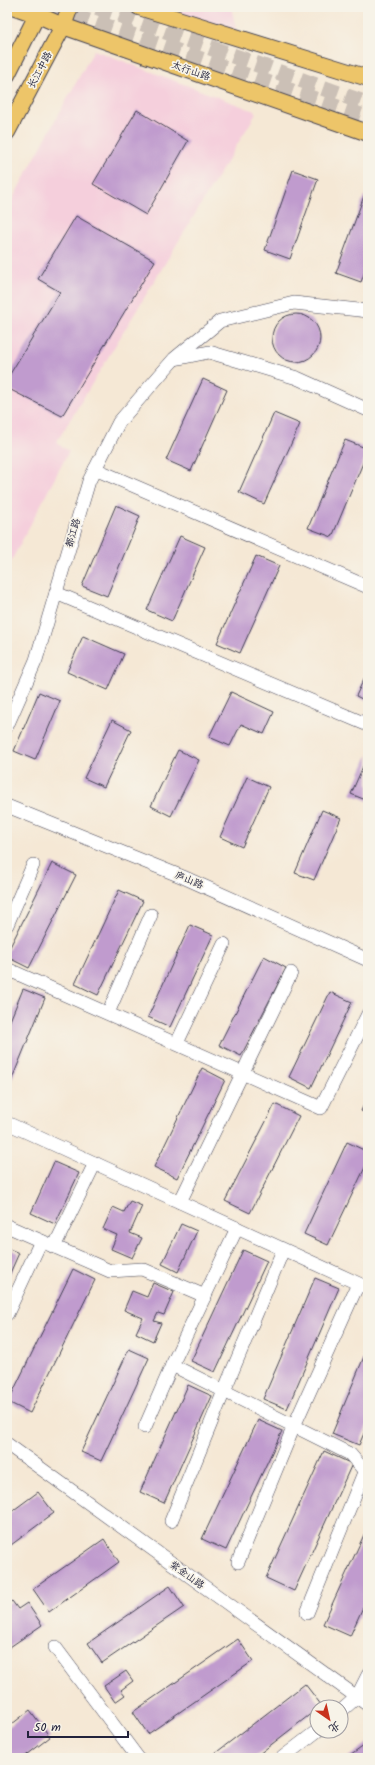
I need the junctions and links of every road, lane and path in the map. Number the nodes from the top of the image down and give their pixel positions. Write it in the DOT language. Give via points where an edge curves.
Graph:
graph roads {
  1 [pos="15,7"];
  2 [pos="70,7"];
  3 [pos="138,7"];
  4 [pos="40,11"];
  5 [pos="63,26"];
  6 [pos="7,75"];
  7 [pos="368,78"];
  8 [pos="7,132"];
  9 [pos="368,133"];
  10 [pos="368,311"];
  11 [pos="174,359"];
  12 [pos="368,410"];
  13 [pos="95,469"];
  14 [pos="368,587"];
  15 [pos="56,593"];
  16 [pos="368,725"];
  17 [pos="7,726"];
  18 [pos="7,806"];
  19 [pos="33,865"];
  20 [pos="151,914"];
  21 [pos="7,925"];
  22 [pos="224,944"];
  23 [pos="368,960"];
  24 [pos="7,969"];
  25 [pos="291,973"];
  26 [pos="108,1013"];
  27 [pos="368,1014"];
  28 [pos="177,1043"];
  29 [pos="242,1072"];
  30 [pos="7,1123"];
  31 [pos="95,1163"];
  32 [pos="180,1202"];
  33 [pos="7,1226"];
  34 [pos="237,1228"];
  35 [pos="41,1241"];
  36 [pos="54,1247"];
  37 [pos="284,1250"];
  38 [pos="363,1286"];
  39 [pos="205,1296"];
  40 [pos="7,1314"];
  41 [pos="172,1365"];
  42 [pos="224,1390"];
  43 [pos="294,1426"];
  44 [pos="146,1427"];
  45 [pos="7,1444"];
  46 [pos="367,1470"];
  47 [pos="171,1521"];
  48 [pos="238,1562"];
  49 [pos="307,1613"];
  50 [pos="55,1648"];
  51 [pos="368,1675"];
  52 [pos="357,1697"];
  53 [pos="349,1704"];
  54 [pos="368,1705"];
  55 [pos="309,1736"];
  56 [pos="138,1758"];
  57 [pos="282,1758"];
  1 -- 4 [label="main road, 太行山路"];
  2 -- 5 [label="main road, 长江中路"];
  3 -- 7 [label="main road"];
  4 -- 5 [label="main road, 太行山路"];
  4 -- 6 [label="main road"];
  5 -- 8 [label="main road, 长江中路"];
  5 -- 9 [label="main road, 太行山路"];
  10 -- 11 [label="street, 都江路" via="294,303 220,321"];
  11 -- 12 [label="street" via="209,352 297,378"];
  11 -- 13 [label="street, 都江路" via="119,422"];
  13 -- 14 [label="street"];
  13 -- 15 [label="street, 都江路" via="89,481"];
  15 -- 16 [label="street"];
  15 -- 17 [label="street, 都江路" via="36,660"];
  18 -- 23 [label="street, 庐山路" via="183,877"];
  19 -- 21 [label="street"];
  20 -- 26 [label="street"];
  22 -- 28 [label="street"];
  24 -- 26 [label="street"];
  25 -- 29 [label="street"];
  26 -- 28 [label="street"];
  27 -- 29 [label="street" via="320,1108"];
  28 -- 29 [label="street"];
  29 -- 32 [label="street"];
  30 -- 31 [label="street"];
  31 -- 32 [label="street"];
  31 -- 36 [label="street"];
  32 -- 34 [label="street"];
  33 -- 35 [label="street"];
  34 -- 37 [label="street"];
  34 -- 39 [label="street"];
  35 -- 36 [label="street"];
  35 -- 40 [label="street"];
  36 -- 39 [label="street" via="110,1271 142,1269"];
  37 -- 38 [label="street"];
  37 -- 42 [label="street"];
  38 -- 43 [label="street"];
  39 -- 41 [label="street"];
  41 -- 42 [label="street"];
  41 -- 44 [label="street"];
  42 -- 43 [label="street"];
  42 -- 47 [label="street"];
  43 -- 46 [label="street" via="350,1454"];
  43 -- 48 [label="street"];
  45 -- 52 [label="street, 紫金山路"];
  46 -- 49 [label="street"];
  50 -- 56 [label="street"];
  51 -- 52 [label="street"];
  52 -- 53 [label="street"];
  52 -- 54 [label="street, 紫金山路"];
  55 -- 57 [label="street"];
}
